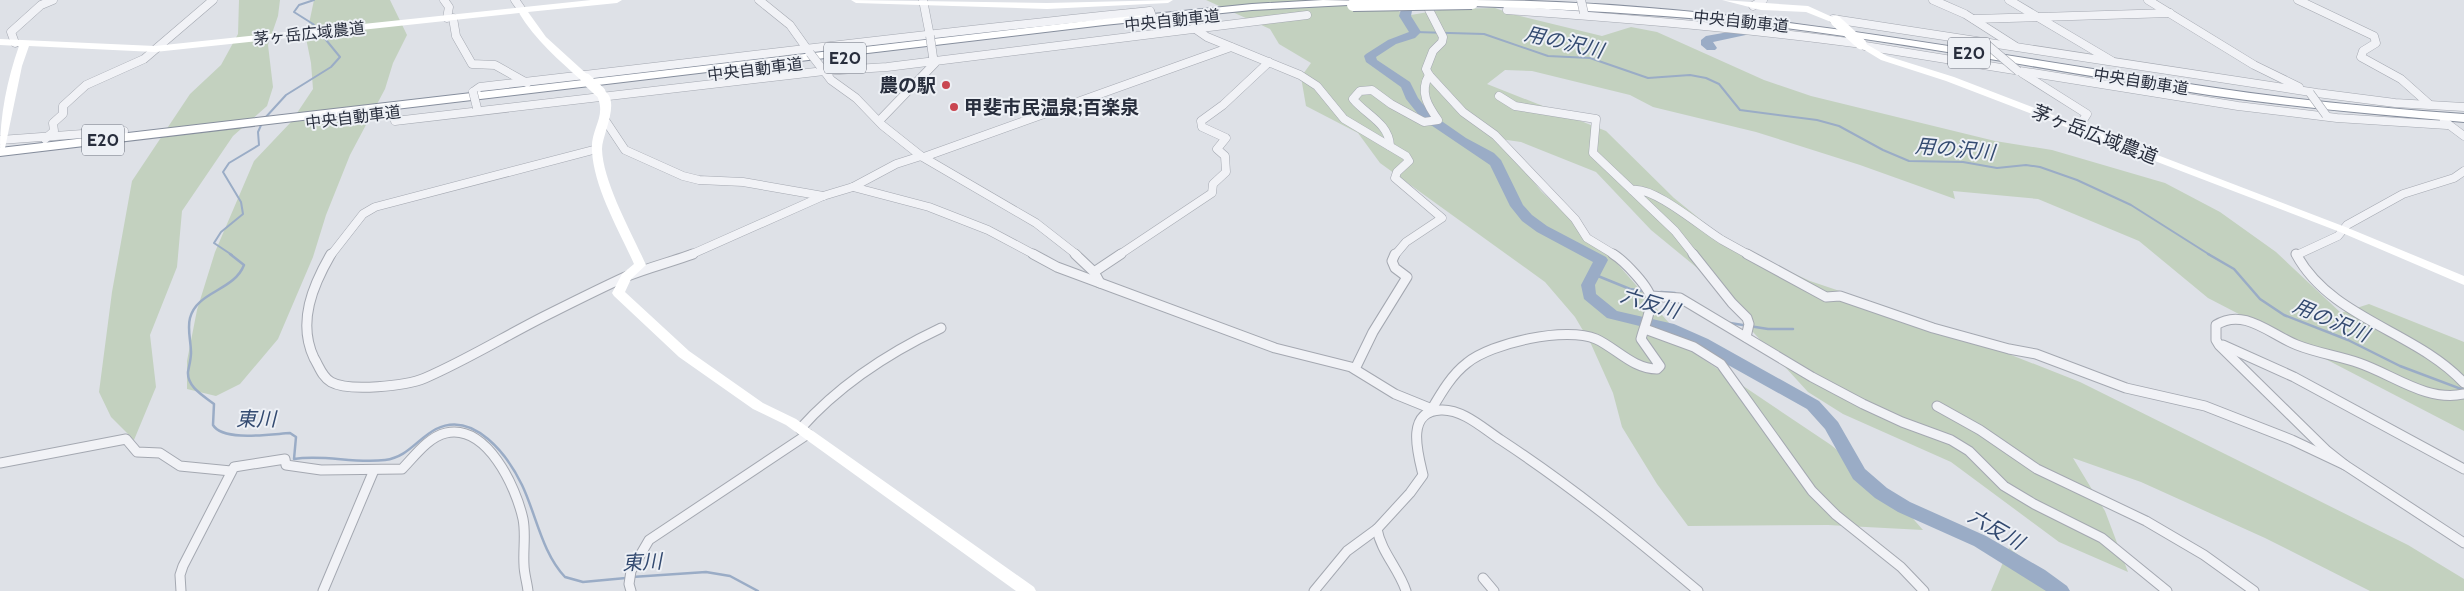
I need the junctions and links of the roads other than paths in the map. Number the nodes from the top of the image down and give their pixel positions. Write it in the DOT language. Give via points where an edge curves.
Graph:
graph roads {
  1 [pos="53,0"];
  2 [pos="213,0"];
  3 [pos="444,0"];
  4 [pos="515,0"];
  5 [pos="617,0"];
  6 [pos="759,0"];
  7 [pos="856,0"];
  8 [pos="1168,0"];
  9 [pos="1389,0"];
  10 [pos="1424,0"];
  11 [pos="1437,0"];
  12 [pos="1516,0"];
  13 [pos="1581,0"];
  14 [pos="1727,0"];
  15 [pos="1763,0"];
  16 [pos="1933,0"];
  17 [pos="2009,0"];
  18 [pos="2148,0"];
  19 [pos="2298,0"];
  20 [pos="923,1"];
  21 [pos="1141,1"];
  22 [pos="1352,3"];
  23 [pos="1753,6"];
  24 [pos="522,10"];
  25 [pos="1507,10"];
  26 [pos="1150,11"];
  27 [pos="2170,13"];
  28 [pos="1432,14"];
  29 [pos="1584,14"];
  30 [pos="1307,15"];
  31 [pos="2038,17"];
  32 [pos="450,18"];
  33 [pos="1974,19"];
  34 [pos="1834,20"];
  35 [pos="1194,28"];
  36 [pos="1157,31"];
  37 [pos="929,35"];
  38 [pos="0,42"];
  39 [pos="1984,42"];
  40 [pos="20,43"];
  41 [pos="1863,45"];
  42 [pos="1231,47"];
  43 [pos="2016,47"];
  44 [pos="155,49"];
  45 [pos="809,51"];
  46 [pos="933,58"];
  47 [pos="1269,62"];
  48 [pos="2116,64"];
  49 [pos="822,68"];
  50 [pos="2018,71"];
  51 [pos="1429,75"];
  52 [pos="585,78"];
  53 [pos="527,83"];
  54 [pos="2309,92"];
  55 [pos="602,94"];
  56 [pos="1499,96"];
  57 [pos="2430,106"];
  58 [pos="2464,107"];
  59 [pos="478,110"];
  60 [pos="2464,113"];
  61 [pos="2327,116"];
  62 [pos="2464,118"];
  63 [pos="395,120"];
  64 [pos="605,120"];
  65 [pos="879,121"];
  66 [pos="2078,128"];
  67 [pos="124,131"];
  68 [pos="204,131"];
  69 [pos="2464,136"];
  70 [pos="45,139"];
  71 [pos="0,146"];
  72 [pos="1390,146"];
  73 [pos="597,149"];
  74 [pos="922,156"];
  75 [pos="0,158"];
  76 [pos="2464,171"];
  77 [pos="853,187"];
  78 [pos="1632,190"];
  79 [pos="824,196"];
  80 [pos="2344,230"];
  81 [pos="1094,272"];
  82 [pos="626,277"];
  83 [pos="2464,281"];
  84 [pos="1100,283"];
  85 [pos="1650,293"];
  86 [pos="1646,325"];
  87 [pos="942,328"];
  88 [pos="1747,330"];
  89 [pos="2218,342"];
  90 [pos="1355,369"];
  91 [pos="2464,383"];
  92 [pos="2464,394"];
  93 [pos="1936,406"];
  94 [pos="1431,410"];
  95 [pos="804,431"];
  96 [pos="0,463"];
  97 [pos="2345,465"];
  98 [pos="2464,468"];
  99 [pos="374,470"];
  100 [pos="232,471"];
  101 [pos="1377,529"];
  102 [pos="2464,543"];
  103 [pos="1483,578"];
  104 [pos="630,587"];
  105 [pos="181,591"];
  106 [pos="323,591"];
  107 [pos="528,591"];
  108 [pos="1028,591"];
  109 [pos="1314,591"];
  110 [pos="1406,591"];
  111 [pos="1494,591"];
  112 [pos="1698,591"];
  113 [pos="1924,591"];
  114 [pos="2167,591"];
  115 [pos="2254,591"];
  1 -- 40 [label="street" via="41,5 11,32"];
  2 -- 44 [label="street"];
  3 -- 32 [label="street" via="449,7"];
  4 -- 24 [label="street"];
  5 -- 24 [label="street, 茅ヶ岳広域農道"];
  6 -- 45 [label="street" via="790,25"];
  7 -- 20 [label="street"];
  8 -- 21 [label="street"];
  9 -- 22 [label="highway, 中央自動車道 / E20"];
  10 -- 28 [label="street"];
  11 -- 28 [label="street" via="1438,7"];
  12 -- 60 [label="highway, 中央自動車道 / E20" via="1669,9 1784,21 2246,92"];
  13 -- 29 [label="street, bridge"];
  14 -- 23 [label="street, 茅ヶ岳広域農道"];
  15 -- 23 [label="street"];
  16 -- 33 [label="street"];
  17 -- 31 [label="street"];
  18 -- 27 [label="street"];
  19 -- 57 [label="street" via="2374,36 2376,43 2363,51 2361,57 2401,80"];
  20 -- 21 [label="street" via="1047,6"];
  20 -- 37 [label="street"];
  21 -- 26 [label="street"];
  22 -- 62 [label="highway, 中央自動車道 / E20, bridge" via="1617,9 1752,21 2248,97"];
  22 -- 68 [label="highway, 中央自動車道 / E20" via="1114,26"];
  23 -- 34 [label="street, 茅ヶ岳広域農道" via="1799,8"];
  24 -- 32 [label="street, 茅ヶ岳広域農道"];
  24 -- 52 [label="street" via="553,50"];
  25 -- 29 [label="street"];
  26 -- 36 [label="street, bridge"];
  26 -- 37 [label="street"];
  27 -- 31 [label="street"];
  27 -- 54 [label="street" via="2254,65"];
  28 -- 51 [label="street" via="1442,42 1433,51 1426,69"];
  29 -- 41 [label="street" via="1767,31"];
  30 -- 35 [label="street"];
  31 -- 33 [label="street"];
  31 -- 48 [label="street"];
  32 -- 44 [label="street, 茅ヶ岳広域農道"];
  32 -- 53 [label="street" via="472,64 497,64"];
  33 -- 43 [label="street"];
  34 -- 39 [label="street"];
  34 -- 41 [label="street, 茅ヶ岳広域農道, bridge"];
  35 -- 36 [label="street"];
  35 -- 42 [label="street"];
  36 -- 46 [label="street"];
  37 -- 45 [label="street"];
  37 -- 46 [label="street, bridge"];
  38 -- 40 [label="street, 茅ヶ岳広域農道"];
  39 -- 43 [label="street"];
  39 -- 50 [label="street, bridge"];
  40 -- 44 [label="street, 茅ヶ岳広域農道"];
  40 -- 71 [label="street"];
  41 -- 50 [label="street"];
  41 -- 66 [label="street, 茅ヶ岳広域農道" via="1884,58 1946,77"];
  42 -- 47 [label="street"];
  42 -- 74 [label="street"];
  43 -- 48 [label="street"];
  44 -- 70 [label="street" via="138,62 76,92 63,106 63,114 54,123 54,131"];
  45 -- 49 [label="street, bridge"];
  45 -- 52 [label="street"];
  46 -- 49 [label="street" via="887,66"];
  46 -- 65 [label="street" via="935,63 912,90"];
  47 -- 72 [label="street" via="1312,82 1346,120"];
  47 -- 81 [label="street" via="1201,121 1202,127 1226,138 1217,150 1225,156 1226,172 1213,184 1212,193"];
  48 -- 54 [label="street"];
  49 -- 55 [label="street"];
  49 -- 65 [label="street" via="831,80 856,98"];
  50 -- 61 [label="street" via="2238,106"];
  50 -- 66 [label="street" via="2082,109 2087,114"];
  51 -- 72 [label="street" via="1424,80 1424,93 1438,120 1428,122 1398,108 1372,90 1360,91 1353,98 1386,128 1391,138"];
  51 -- 85 [label="street" via="1463,112 1495,135 1574,218 1587,238 1620,258"];
  52 -- 53 [label="street"];
  52 -- 55 [label="street, bridge"];
  53 -- 59 [label="street, bridge" via="480,87 474,92"];
  54 -- 57 [label="street"];
  54 -- 61 [label="street, bridge"];
  55 -- 59 [label="street"];
  55 -- 64 [label="street" via="607,109"];
  56 -- 78 [label="street" via="1515,106 1596,119 1593,153"];
  57 -- 58 [label="street"];
  59 -- 63 [label="street"];
  61 -- 69 [label="street" via="2445,123"];
  64 -- 73 [label="street"];
  64 -- 79 [label="street" via="625,150 683,176"];
  65 -- 74 [label="street"];
  66 -- 80 [label="street, 茅ヶ岳広域農道"];
  67 -- 70 [label="street"];
  68 -- 71 [label="highway, 中央自動車道 / E20"];
  68 -- 75 [label="highway, 中央自動車道 / E20"];
  70 -- 71 [label="street"];
  72 -- 90 [label="street" via="1409,161 1395,178 1442,218 1418,233 1394,255 1395,268 1407,277 1373,332"];
  73 -- 82 [label="street" via="604,179 640,265"];
  73 -- 82 [label="street" via="374,207 363,214 334,248 318,276 306,326 310,349 323,376 343,386 423,379"];
  74 -- 77 [label="street" via="896,164"];
  74 -- 81 [label="street" via="1036,223"];
  76 -- 80 [label="street" via="2454,178 2403,194 2362,216"];
  77 -- 79 [label="street"];
  77 -- 84 [label="street" via="929,207 988,230 1057,267"];
  78 -- 88 [label="street" via="1675,231 1747,318"];
  78 -- 97 [label="street" via="1638,189 1667,202 1722,240 1826,297 1840,296 1933,328 2036,354 2126,388 2205,406"];
  79 -- 82 [label="street" via="705,250"];
  80 -- 83 [label="street, 茅ヶ岳広域農道"];
  80 -- 91 [label="street" via="2338,236 2298,252 2296,258 2332,297 2405,338 2452,370"];
  81 -- 84 [label="street"];
  82 -- 95 [label="street" via="618,293 684,354 758,406"];
  84 -- 90 [label="street" via="1275,348"];
  85 -- 86 [label="street"];
  85 -- 88 [label="street" via="1680,298"];
  86 -- 94 [label="street" via="1641,339 1658,361 1658,369 1651,371 1642,367 1613,347 1592,338 1572,332 1554,333 1469,361"];
  86 -- 113 [label="street" via="1721,364 1760,415 1803,482 1825,505 1906,570"];
  87 -- 95 [label="street" via="903,346 823,403"];
  88 -- 114 [label="street" via="1812,378 1863,404 1956,442 2004,486 2102,538"];
  89 -- 92 [label="street" via="2215,330 2221,320 2246,320 2294,344 2359,362 2430,393 2452,397"];
  89 -- 97 [label="street" via="2307,432"];
  89 -- 98 [label="street" via="2294,377"];
  90 -- 94 [label="street" via="1395,394"];
  93 -- 115 [label="street" via="1980,430 2037,468 2146,521 2204,555"];
  94 -- 101 [label="street" via="1416,431 1423,475"];
  94 -- 112 [label="street" via="1461,414 1550,472 1613,519"];
  95 -- 104 [label="street" via="649,540 631,571"];
  95 -- 108 [label="street"];
  96 -- 100 [label="street" via="126,440 137,452 160,453 180,466 207,472"];
  97 -- 102 [label="street"];
  99 -- 100 [label="street" via="321,470 286,465 285,459 234,467"];
  99 -- 106 [label="street"];
  99 -- 107 [label="street" via="402,469 435,438 446,433 460,431 478,440 496,457 523,518"];
  100 -- 105 [label="street" via="183,566"];
  101 -- 109 [label="street" via="1347,551"];
  101 -- 110 [label="street" via="1383,549 1397,569"];
  103 -- 111 [label="street"];
}
